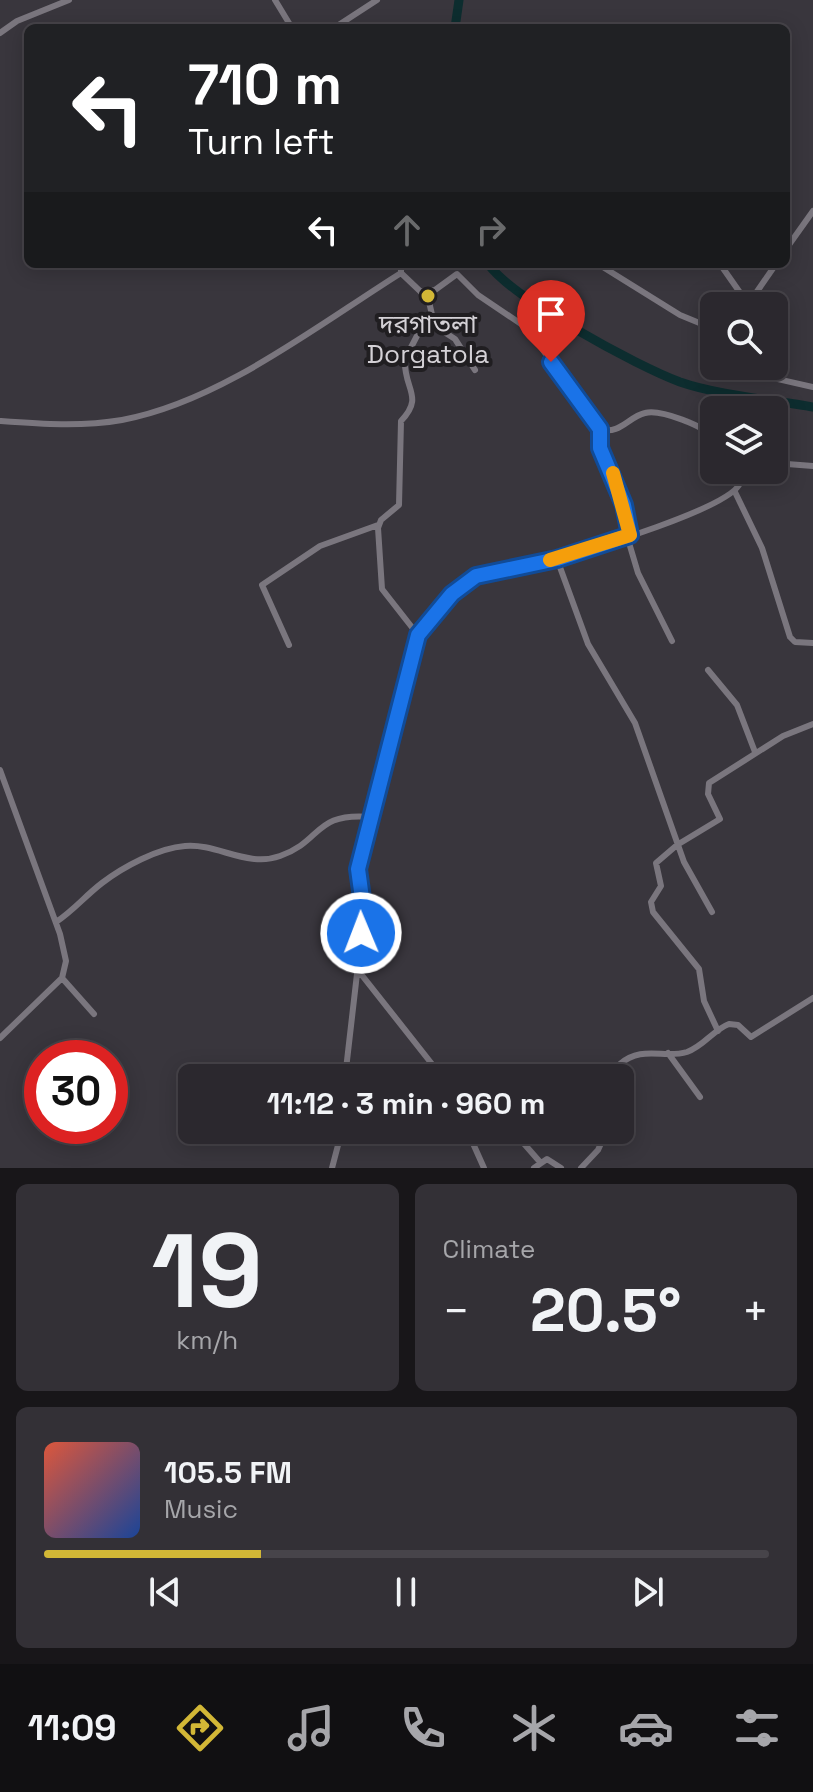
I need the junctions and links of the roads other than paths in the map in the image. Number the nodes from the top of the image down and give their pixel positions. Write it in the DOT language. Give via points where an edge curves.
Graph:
graph roads {
  1 [pos="69,0"];
  2 [pos="275,0"];
  3 [pos="377,0"];
  4 [pos="290,24"];
  5 [pos="340,24"];
  6 [pos="0,33"];
  7 [pos="813,211"];
  8 [pos="790,243"];
  9 [pos="401,268"];
  10 [pos="604,268"];
  11 [pos="723,268"];
  12 [pos="773,268"];
  13 [pos="401,273"];
  14 [pos="738,292"];
  15 [pos="756,292"];
  16 [pos="427,293"];
  17 [pos="433,319"];
  18 [pos="700,323"];
  19 [pos="475,370"];
  20 [pos="782,380"];
  21 [pos="813,387"];
  22 [pos="0,421"];
  23 [pos="700,426"];
  24 [pos="600,429"];
  25 [pos="788,464"];
  26 [pos="813,466"];
  27 [pos="739,484"];
  28 [pos="735,492"];
  29 [pos="378,525"];
  30 [pos="628,535"];
  31 [pos="557,559"];
  32 [pos="418,635"];
  33 [pos="672,641"];
  34 [pos="813,643"];
  35 [pos="289,645"];
  36 [pos="708,670"];
  37 [pos="813,724"];
  38 [pos="755,752"];
  39 [pos="0,770"];
  40 [pos="371,817"];
  41 [pos="677,845"];
  42 [pos="712,912"];
  43 [pos="56,922"];
  44 [pos="357,969"];
  45 [pos="62,978"];
  46 [pos="812,1000"];
  47 [pos="94,1014"];
  48 [pos="718,1031"];
  49 [pos="0,1038"];
  50 [pos="668,1053"];
  51 [pos="347,1064"];
  52 [pos="432,1064"];
  53 [pos="620,1064"];
  54 [pos="700,1097"];
  55 [pos="338,1144"];
  56 [pos="473,1144"];
  57 [pos="522,1144"];
  58 [pos="601,1144"];
  59 [pos="537,1165"];
  60 [pos="332,1168"];
  61 [pos="484,1168"];
  62 [pos="561,1168"];
  63 [pos="581,1168"];
  1 -- 6 [label="street"];
  2 -- 4 [label="street"];
  3 -- 5 [label="street"];
  7 -- 8 [label="street"];
  9 -- 13 [label="street"];
  10 -- 18 [label="street"];
  11 -- 14 [label="street"];
  12 -- 15 [label="street"];
  13 -- 16 [label="street"];
  13 -- 22 [label="street" via="275,356 165,406 103,423"];
  16 -- 17 [label="street"];
  16 -- 24 [label="street" via="457,274 511,315 534,337"];
  17 -- 19 [label="street" via="455,339"];
  17 -- 29 [label="street" via="420,330 405,359 415,401 401,421 399,505"];
  20 -- 21 [label="street"];
  23 -- 24 [label="street" via="653,412 614,431"];
  24 -- 30 [label="street" via="600,448 624,505"];
  25 -- 26 [label="street"];
  27 -- 28 [label="street"];
  28 -- 30 [label="street" via="717,504"];
  28 -- 34 [label="street" via="762,548 790,637"];
  29 -- 32 [label="street" via="382,589"];
  29 -- 35 [label="street" via="320,546 262,585"];
  30 -- 31 [label="street"];
  30 -- 33 [label="street" via="638,573"];
  31 -- 32 [label="street" via="476,576 452,594"];
  31 -- 41 [label="street" via="588,644 635,723"];
  32 -- 40 [label="street"];
  36 -- 38 [label="street" via="737,705"];
  37 -- 38 [label="street"];
  38 -- 41 [label="street" via="709,783 708,794 720,819"];
  39 -- 43 [label="street"];
  40 -- 43 [label="street" via="338,816 283,856 269,859 200,846 169,849 117,873"];
  40 -- 44 [label="street" via="358,869 364,913"];
  41 -- 42 [label="street"];
  41 -- 48 [label="street" via="656,863 661,886 652,909 699,969 704,1001"];
  43 -- 45 [label="street" via="66,961"];
  44 -- 51 [label="street"];
  44 -- 52 [label="street"];
  45 -- 47 [label="street"];
  45 -- 49 [label="street"];
  46 -- 48 [label="street" via="751,1037 733,1024"];
  48 -- 50 [label="street" via="701,1046"];
  50 -- 53 [label="street" via="652,1052"];
  50 -- 54 [label="street"];
  55 -- 60 [label="street"];
  56 -- 61 [label="street"];
  57 -- 59 [label="street"];
  58 -- 63 [label="street"];
  59 -- 62 [label="street" via="547,1159"];
}
